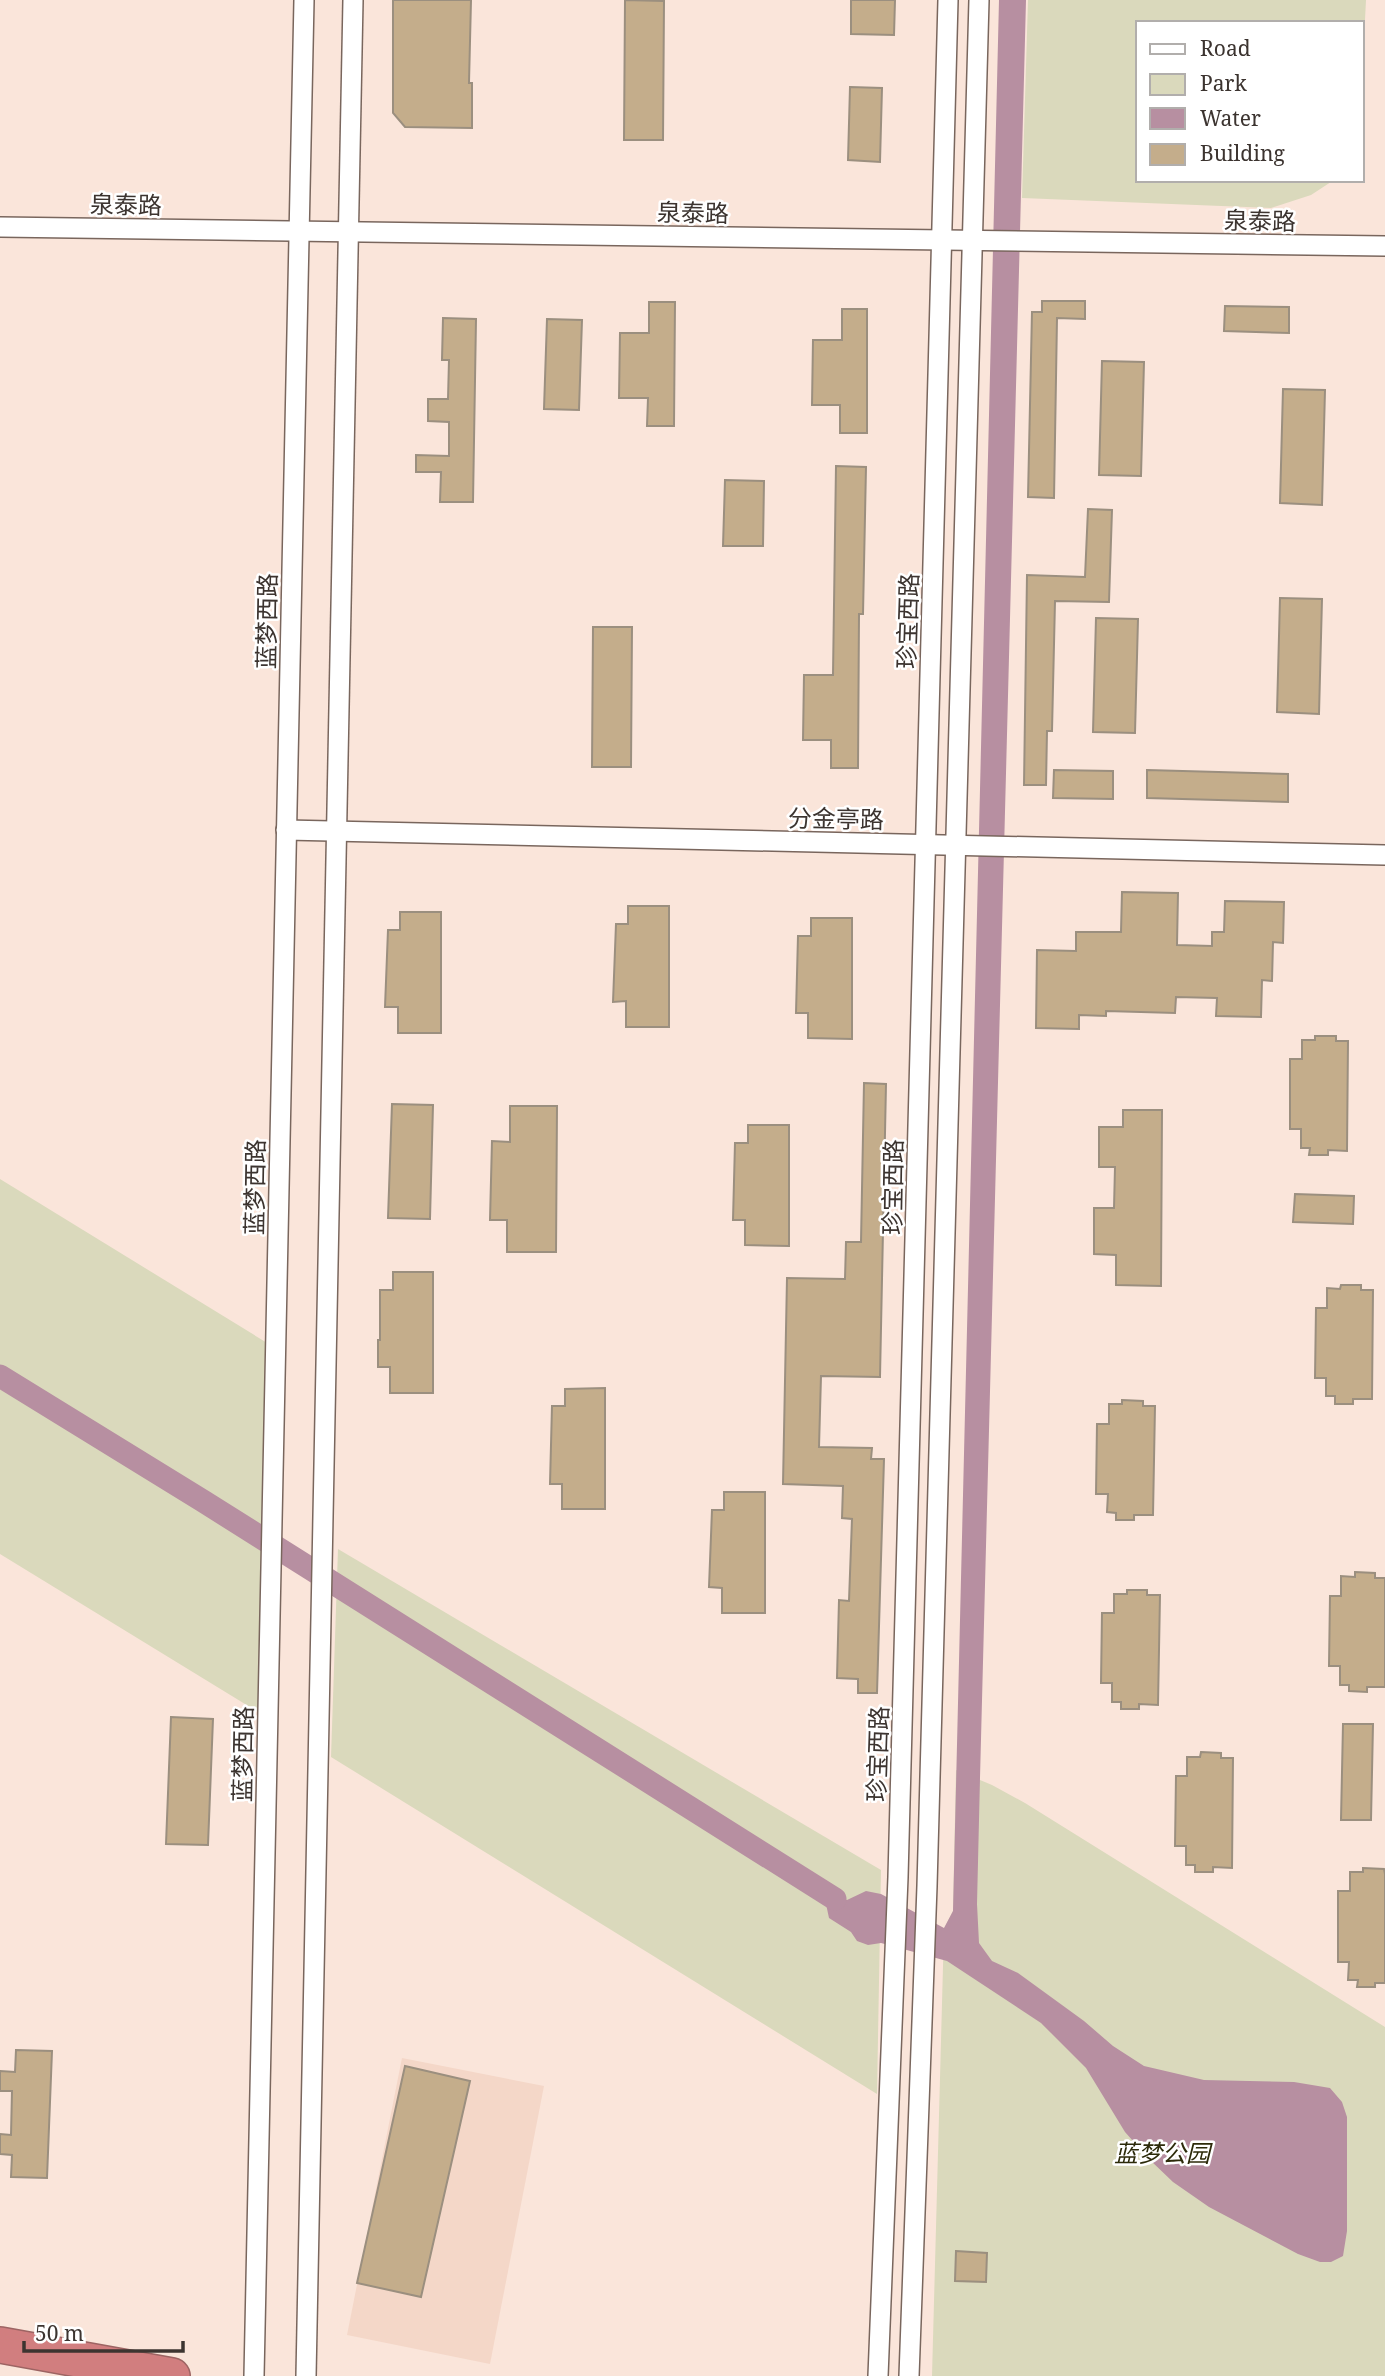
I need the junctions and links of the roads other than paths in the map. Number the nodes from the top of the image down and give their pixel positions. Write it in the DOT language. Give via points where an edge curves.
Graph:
graph roads {
  1 [pos="304,0"];
  2 [pos="353,0"];
  3 [pos="948,0"];
  4 [pos="979,0"];
  5 [pos="0,227"];
  6 [pos="299,231"];
  7 [pos="348,232"];
  8 [pos="942,240"];
  9 [pos="973,240"];
  10 [pos="1385,246"];
  11 [pos="286,830"];
  12 [pos="337,832"];
  13 [pos="926,845"];
  14 [pos="956,845"];
  15 [pos="1385,855"];
  16 [pos="0,2345"];
  17 [pos="172,2376"];
  18 [pos="254,2376"];
  19 [pos="306,2376"];
  20 [pos="878,2376"];
  21 [pos="909,2376"];
  1 -- 6 [label="street, 蓝梦西路"];
  2 -- 7 [label="street"];
  3 -- 8 [label="street, 珍宝西路"];
  4 -- 9 [label="street"];
  5 -- 6 [label="street, 泉泰路"];
  6 -- 7 [label="street, 泉泰路"];
  6 -- 11 [label="street, 蓝梦西路"];
  7 -- 8 [label="street, 泉泰路"];
  7 -- 12 [label="street"];
  8 -- 9 [label="street, 泉泰路"];
  8 -- 13 [label="street, 珍宝西路"];
  9 -- 10 [label="street, 泉泰路"];
  9 -- 14 [label="street"];
  11 -- 12 [label="street, 分金亭路"];
  11 -- 18 [label="street, 蓝梦西路"];
  12 -- 13 [label="street, 分金亭路"];
  12 -- 19 [label="street"];
  13 -- 14 [label="street, 分金亭路"];
  13 -- 20 [label="street, 珍宝西路" via="898,1877"];
  14 -- 15 [label="street, 分金亭路"];
  14 -- 21 [label="street" via="928,1886"];
  16 -- 17 [label="highway"];
}
